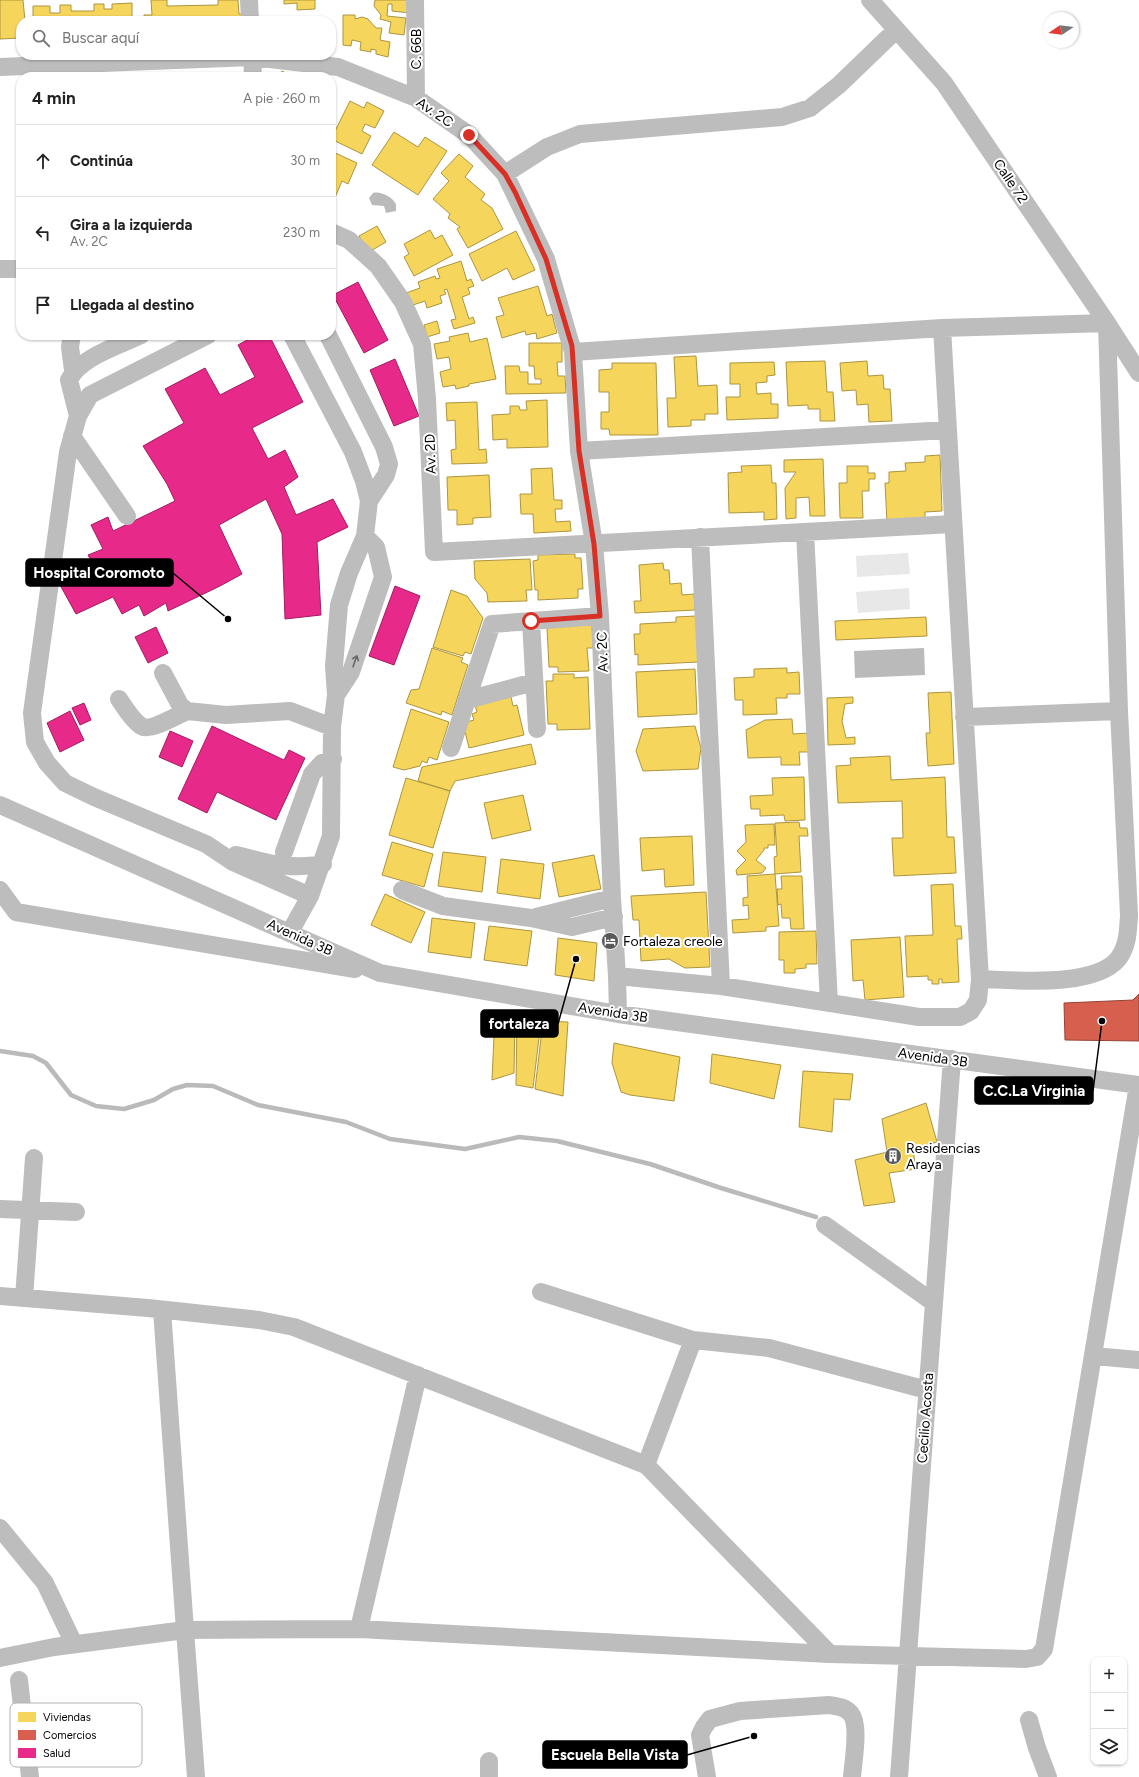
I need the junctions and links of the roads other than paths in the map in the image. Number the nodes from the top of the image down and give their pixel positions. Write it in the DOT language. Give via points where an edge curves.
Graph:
graph roads {
  1 [pos="249,0"];
  2 [pos="415,0"];
  3 [pos="870,0"];
  4 [pos="250,16"];
  5 [pos="896,30"];
  6 [pos="160,60"];
  7 [pos="252,60"];
  8 [pos="283,60"];
  9 [pos="0,67"];
  10 [pos="253,72"];
  11 [pos="416,98"];
  12 [pos="505,174"];
  13 [pos="336,234"];
  14 [pos="0,269"];
  15 [pos="16,269"];
  16 [pos="1107,323"];
  17 [pos="942,328"];
  18 [pos="71,340"];
  19 [pos="131,340"];
  20 [pos="198,340"];
  21 [pos="295,340"];
  22 [pos="330,340"];
  23 [pos="573,352"];
  24 [pos="73,370"];
  25 [pos="1139,374"];
  26 [pos="78,416"];
  27 [pos="948,430"];
  28 [pos="72,436"];
  29 [pos="579,451"];
  30 [pos="369,501"];
  31 [pos="127,516"];
  32 [pos="954,524"];
  33 [pos="805,532"];
  34 [pos="365,536"];
  35 [pos="700,538"];
  36 [pos="594,544"];
  37 [pos="600,616"];
  38 [pos="531,621"];
  39 [pos="163,673"];
  40 [pos="534,682"];
  41 [pos="336,694"];
  42 [pos="119,699"];
  43 [pos="467,700"];
  44 [pos="187,711"];
  45 [pos="1119,711"];
  46 [pos="964,717"];
  47 [pos="332,727"];
  48 [pos="537,729"];
  49 [pos="451,748"];
  50 [pos="333,759"];
  51 [pos="0,805"];
  52 [pos="216,851"];
  53 [pos="284,852"];
  54 [pos="322,864"];
  55 [pos="1133,884"];
  56 [pos="0,890"];
  57 [pos="402,890"];
  58 [pos="310,896"];
  59 [pos="612,898"];
  60 [pos="8,911"];
  61 [pos="1134,915"];
  62 [pos="614,917"];
  63 [pos="531,918"];
  64 [pos="290,932"];
  65 [pos="380,973"];
  66 [pos="617,976"];
  67 [pos="980,979"];
  68 [pos="721,986"];
  69 [pos="829,1003"];
  70 [pos="618,1014"];
  71 [pos="952,1060"];
  72 [pos="1138,1085"];
  73 [pos="34,1158"];
  74 [pos="0,1209"];
  75 [pos="31,1210"];
  76 [pos="76,1212"];
  77 [pos="825,1225"];
  78 [pos="541,1292"];
  79 [pos="0,1296"];
  80 [pos="24,1298"];
  81 [pos="934,1303"];
  82 [pos="162,1310"];
  83 [pos="693,1340"];
  84 [pos="1094,1356"];
  85 [pos="1139,1360"];
  86 [pos="418,1375"];
  87 [pos="927,1390"];
  88 [pos="646,1465"];
  89 [pos="0,1528"];
  90 [pos="359,1629"];
  91 [pos="185,1630"];
  92 [pos="74,1644"];
  93 [pos="830,1654"];
  94 [pos="907,1655"];
  95 [pos="0,1658"];
  96 [pos="19,1680"];
  97 [pos="22,1703"];
  98 [pos="1029,1720"];
  99 [pos="29,1767"];
  100 [pos="30,1777"];
  101 [pos="196,1777"];
  102 [pos="707,1777"];
  103 [pos="852,1777"];
  104 [pos="899,1777"];
  105 [pos="1048,1777"];
  1 -- 4 [label="street"];
  2 -- 11 [label="street, C. 66B"];
  3 -- 5 [label="street, Calle 72"];
  5 -- 12 [label="street" via="839,85 810,108 782,117 580,134 547,147"];
  5 -- 16 [label="street, Calle 72" via="944,83"];
  6 -- 9 [label="street, Av. 2C"];
  7 -- 10 [label="street"];
  8 -- 11 [label="street, Av. 2C" via="338,67"];
  11 -- 12 [label="street, Av. 2C" via="469,135"];
  12 -- 23 [label="street, Av. 2C" via="546,259"];
  13 -- 36 [label="street, Av. 2D" via="349,240 378,266 403,302 422,344 434,552"];
  14 -- 15 [label="street"];
  16 -- 17 [label="street"];
  16 -- 25 [label="street, Calle 72"];
  16 -- 45 [label="street"];
  17 -- 23 [label="street"];
  17 -- 27 [label="street"];
  18 -- 24 [label="street"];
  19 -- 24 [label="street"];
  20 -- 26 [label="street" via="90,395"];
  21 -- 30 [label="street" via="353,452"];
  22 -- 30 [label="street" via="384,447 389,464 386,475"];
  23 -- 29 [label="street, Av. 2C"];
  24 -- 26 [label="street" via="69,380"];
  26 -- 28 [label="street"];
  27 -- 29 [label="street"];
  27 -- 32 [label="street"];
  28 -- 31 [label="street"];
  28 -- 52 [label="street" via="32,713 35,742 47,763 65,783 206,844"];
  29 -- 36 [label="street, Av. 2C"];
  30 -- 34 [label="street"];
  32 -- 33 [label="street"];
  32 -- 46 [label="street"];
  33 -- 35 [label="street"];
  33 -- 69 [label="street"];
  34 -- 41 [label="street" via="339,605 334,666"];
  41 -- 34 [label="street, one-way" via="351,672 383,577 376,547"];
  35 -- 36 [label="street"];
  35 -- 68 [label="street"];
  36 -- 37 [label="street, Av. 2C"];
  37 -- 38 [label="street"];
  37 -- 59 [label="street, Av. 2C"];
  38 -- 40 [label="street"];
  38 -- 43 [label="street" via="492,624"];
  39 -- 44 [label="street" via="180,705"];
  40 -- 43 [label="street"];
  40 -- 48 [label="street"];
  41 -- 47 [label="street"];
  42 -- 44 [label="street" via="142,727 148,728"];
  43 -- 49 [label="street"];
  44 -- 47 [label="street" via="226,715 290,711"];
  45 -- 46 [label="street"];
  45 -- 55 [label="street"];
  46 -- 67 [label="street"];
  47 -- 50 [label="street"];
  50 -- 53 [label="street" via="322,763 312,774"];
  50 -- 54 [label="street" via="332,836"];
  51 -- 64 [label="street, Avenida 3B"];
  52 -- 54 [label="street" via="292,867"];
  52 -- 58 [label="street" via="254,872"];
  54 -- 58 [label="street"];
  55 -- 61 [label="street"];
  56 -- 60 [label="street"];
  57 -- 63 [label="street" via="443,906"];
  58 -- 64 [label="street"];
  59 -- 62 [label="street, Av. 2C"];
  59 -- 63 [label="street"];
  60 -- 65 [label="street"];
  61 -- 67 [label="street" via="1127,941 1118,959 1102,971 1077,978 1051,980"];
  62 -- 63 [label="street" via="572,927"];
  62 -- 66 [label="street, Av. 2C"];
  64 -- 65 [label="street, Avenida 3B"];
  65 -- 70 [label="street, Avenida 3B"];
  66 -- 68 [label="street"];
  66 -- 70 [label="street, Av. 2C"];
  67 -- 69 [label="street" via="978,1000 971,1011 960,1017 919,1017"];
  68 -- 69 [label="street"];
  70 -- 71 [label="street, Avenida 3B"];
  71 -- 72 [label="street, Avenida 3B"];
  71 -- 81 [label="street, Cecilio Acosta"];
  72 -- 84 [label="street"];
  73 -- 75 [label="street"];
  74 -- 75 [label="street"];
  75 -- 76 [label="street"];
  75 -- 80 [label="street"];
  77 -- 81 [label="street"];
  78 -- 83 [label="street"];
  79 -- 80 [label="street"];
  80 -- 82 [label="street"];
  81 -- 87 [label="street, Cecilio Acosta"];
  82 -- 86 [label="street" via="259,1320 294,1327"];
  82 -- 91 [label="street"];
  83 -- 87 [label="street" via="769,1348"];
  83 -- 88 [label="street"];
  84 -- 85 [label="street"];
  84 -- 94 [label="street" via="1044,1649 1037,1657 1026,1659"];
  86 -- 88 [label="street"];
  86 -- 90 [label="street"];
  87 -- 94 [label="street, Cecilio Acosta"];
  88 -- 93 [label="street"];
  89 -- 92 [label="street" via="45,1583"];
  90 -- 91 [label="street"];
  90 -- 93 [label="street"];
  91 -- 92 [label="street"];
  91 -- 101 [label="street"];
  92 -- 95 [label="street"];
  93 -- 94 [label="street"];
  94 -- 104 [label="street, Cecilio Acosta"];
  96 -- 97 [label="street"];
  98 -- 105 [label="street"];
  99 -- 100 [label="street"];
  102 -- 103 [label="street" via="700,1735 710,1719 740,1711 829,1705 843,1708 852,1715 856,1727"];
}
